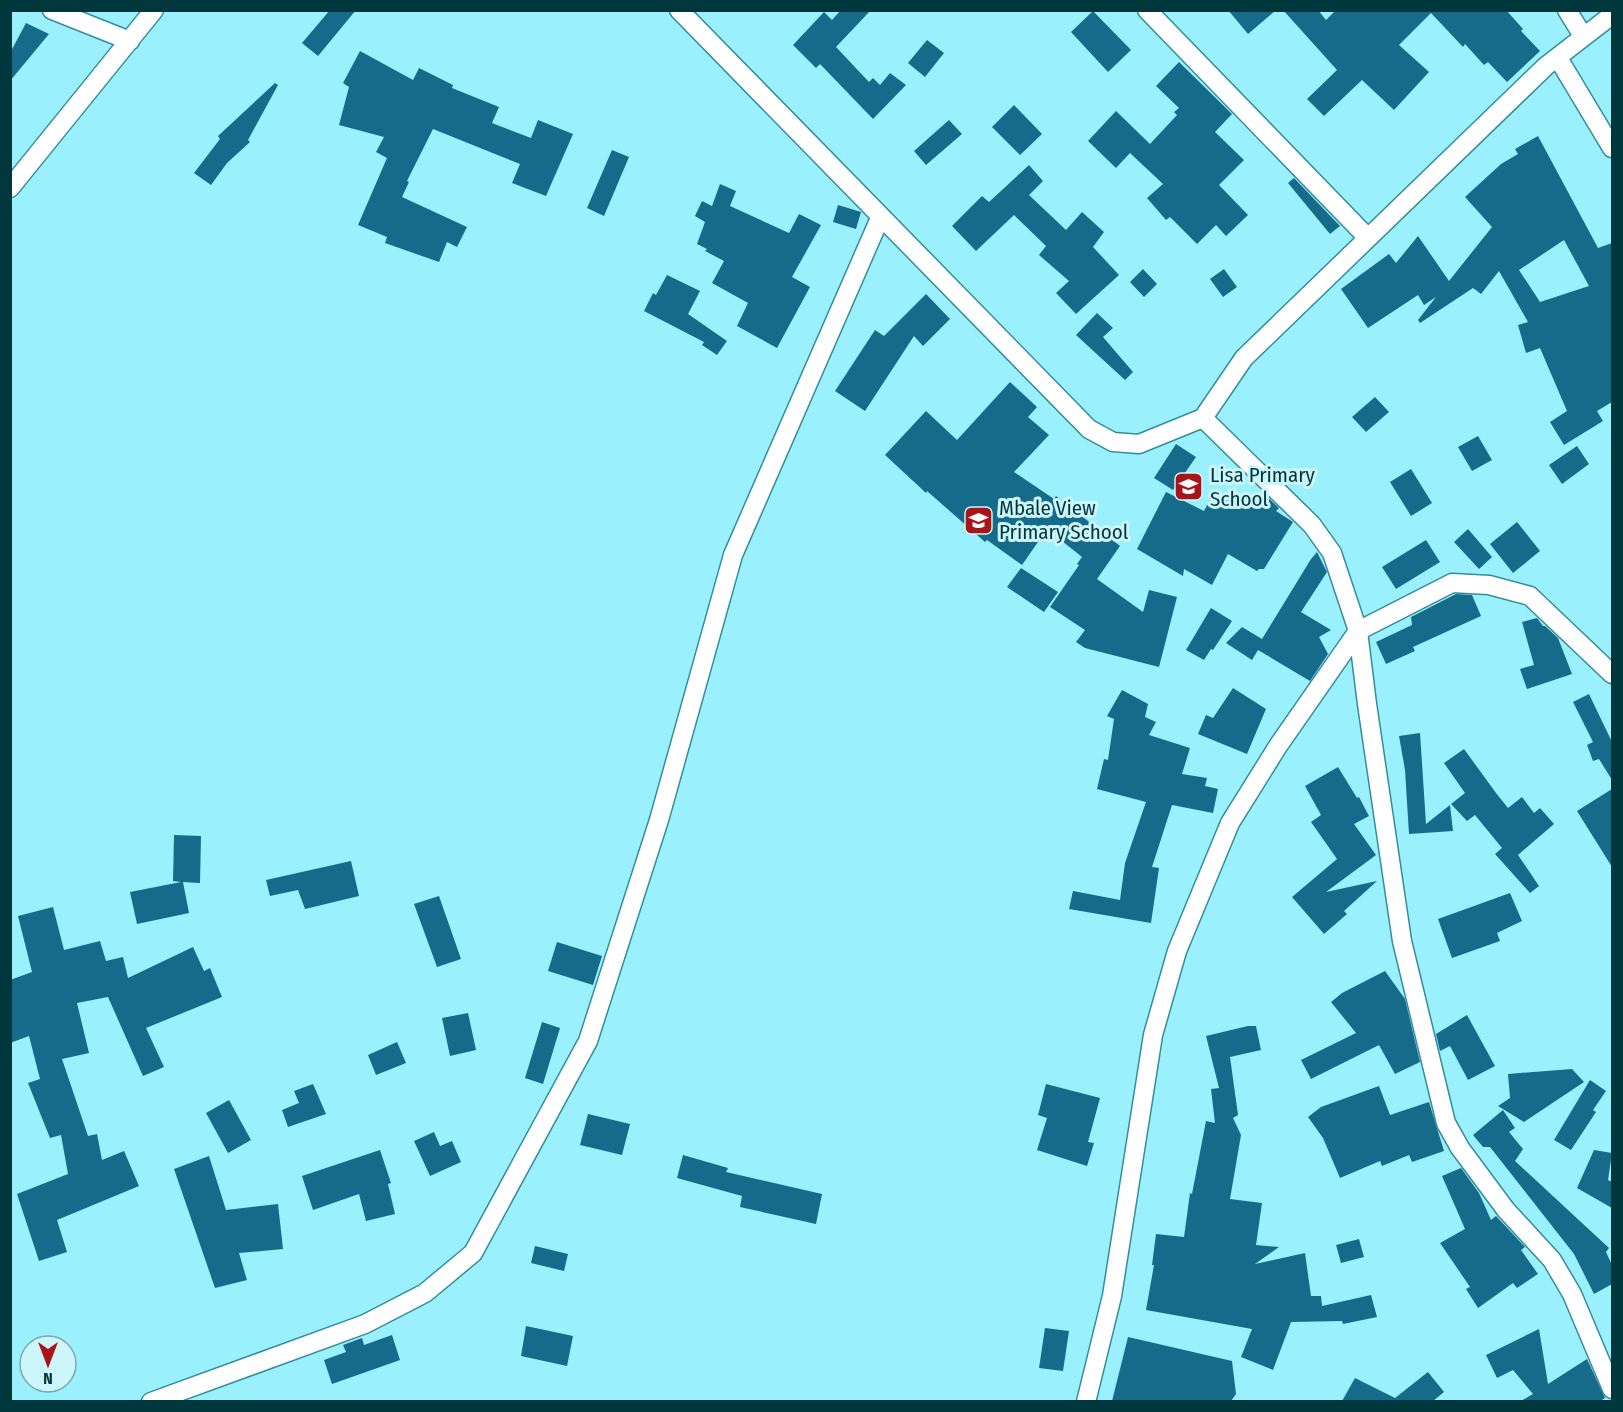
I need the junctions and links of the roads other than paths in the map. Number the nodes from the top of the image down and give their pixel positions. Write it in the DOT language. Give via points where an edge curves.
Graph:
graph roads {
  1 [pos="52,10"];
  2 [pos="154,10"];
  3 [pos="679,10"];
  4 [pos="1147,10"];
  5 [pos="1567,10"];
  6 [pos="1612,15"];
  7 [pos="1583,36"];
  8 [pos="130,41"];
  9 [pos="1558,58"];
  10 [pos="1612,148"];
  11 [pos="10,188"];
  12 [pos="880,218"];
  13 [pos="1368,238"];
  14 [pos="1203,418"];
  15 [pos="1358,630"];
  16 [pos="1612,674"];
  17 [pos="1612,1389"];
  18 [pos="151,1401"];
  19 [pos="1086,1401"];
  1 -- 8 [label="street"];
  2 -- 8 [label="street"];
  3 -- 12 [label="street"];
  4 -- 13 [label="street"];
  5 -- 7 [label="street"];
  6 -- 7 [label="street"];
  7 -- 9 [label="street"];
  8 -- 11 [label="street"];
  9 -- 10 [label="street"];
  9 -- 13 [label="street"];
  12 -- 14 [label="street" via="1089,429 1113,441 1139,444"];
  12 -- 18 [label="street" via="733,555 659,820 588,1041 473,1253 425,1293 365,1324"];
  13 -- 14 [label="street" via="1244,358"];
  14 -- 15 [label="street" via="1312,525 1332,553"];
  15 -- 16 [label="street" via="1452,584 1489,585 1530,596"];
  15 -- 17 [label="street" via="1402,941 1446,1123 1506,1210 1552,1260 1572,1294"];
  15 -- 19 [label="street" via="1230,823 1177,951 1153,1035 1112,1296"];
}
